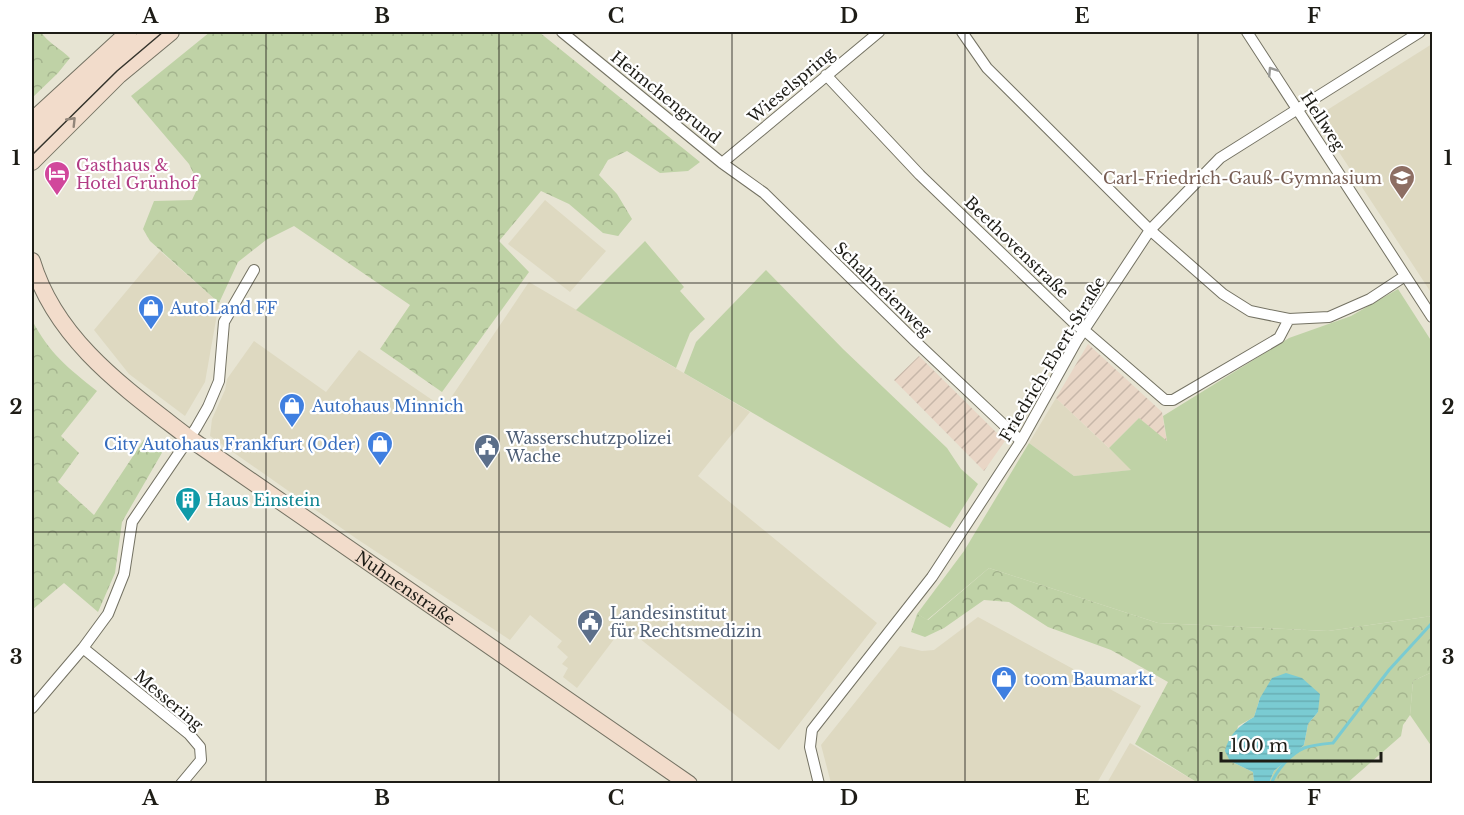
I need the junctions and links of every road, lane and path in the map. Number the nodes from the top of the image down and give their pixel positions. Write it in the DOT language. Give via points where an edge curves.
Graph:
graph roads {
  1 [pos="129,32"];
  2 [pos="151,32"];
  3 [pos="171,32"];
  4 [pos="562,32"];
  5 [pos="879,32"];
  6 [pos="962,32"];
  7 [pos="1246,32"];
  8 [pos="1420,32"];
  9 [pos="826,75"];
  10 [pos="1298,110"];
  11 [pos="32,121"];
  12 [pos="32,141"];
  13 [pos="32,162"];
  14 [pos="722,163"];
  15 [pos="1150,230"];
  16 [pos="32,261"];
  17 [pos="254,270"];
  18 [pos="1405,276"];
  19 [pos="1432,317"];
  20 [pos="1288,319"];
  21 [pos="1084,330"];
  22 [pos="189,438"];
  23 [pos="1021,441"];
  24 [pos="83,648"];
  25 [pos="32,708"];
  26 [pos="181,783"];
  27 [pos="689,783"];
  28 [pos="819,783"];
  1 -- 11 [label="main road"];
  2 -- 12 [label="main road"];
  13 -- 3 [label="main road, one-way" via="119,75"];
  4 -- 14 [label="street, Heimchengrund"];
  5 -- 9 [label="street, Wieselspring"];
  6 -- 15 [label="street" via="987,68"];
  10 -- 7 [label="street, Hellweg, one-way"];
  8 -- 10 [label="street, Friedrich-Ebert-Straße"];
  9 -- 14 [label="street, Wieselspring"];
  9 -- 21 [label="street, Beethovenstraße" via="920,175"];
  10 -- 15 [label="street, Friedrich-Ebert-Straße" via="1220,158"];
  10 -- 18 [label="street, Hellweg"];
  14 -- 23 [label="street, Schalmeienweg" via="764,193"];
  15 -- 20 [label="street" via="1223,294 1250,311"];
  15 -- 21 [label="street, Friedrich-Ebert-Straße"];
  16 -- 22 [label="main road, Nuhnenstraße" via="54,310 86,352"];
  17 -- 22 [label="street" via="224,322 219,381"];
  18 -- 19 [label="street, Hellweg"];
  18 -- 20 [label="street" via="1370,299 1329,317"];
  20 -- 21 [label="street, Beethovenstraße" via="1279,338 1173,400 1165,400"];
  21 -- 23 [label="street, Friedrich-Ebert-Straße"];
  22 -- 24 [label="street" via="132,522 124,574 108,615"];
  22 -- 27 [label="main road, Nuhnenstraße"];
  23 -- 28 [label="street, Friedrich-Ebert-Straße" via="932,577 812,730 810,747"];
  24 -- 25 [label="street"];
  24 -- 26 [label="street, Messering" via="200,747 201,760"];
}
